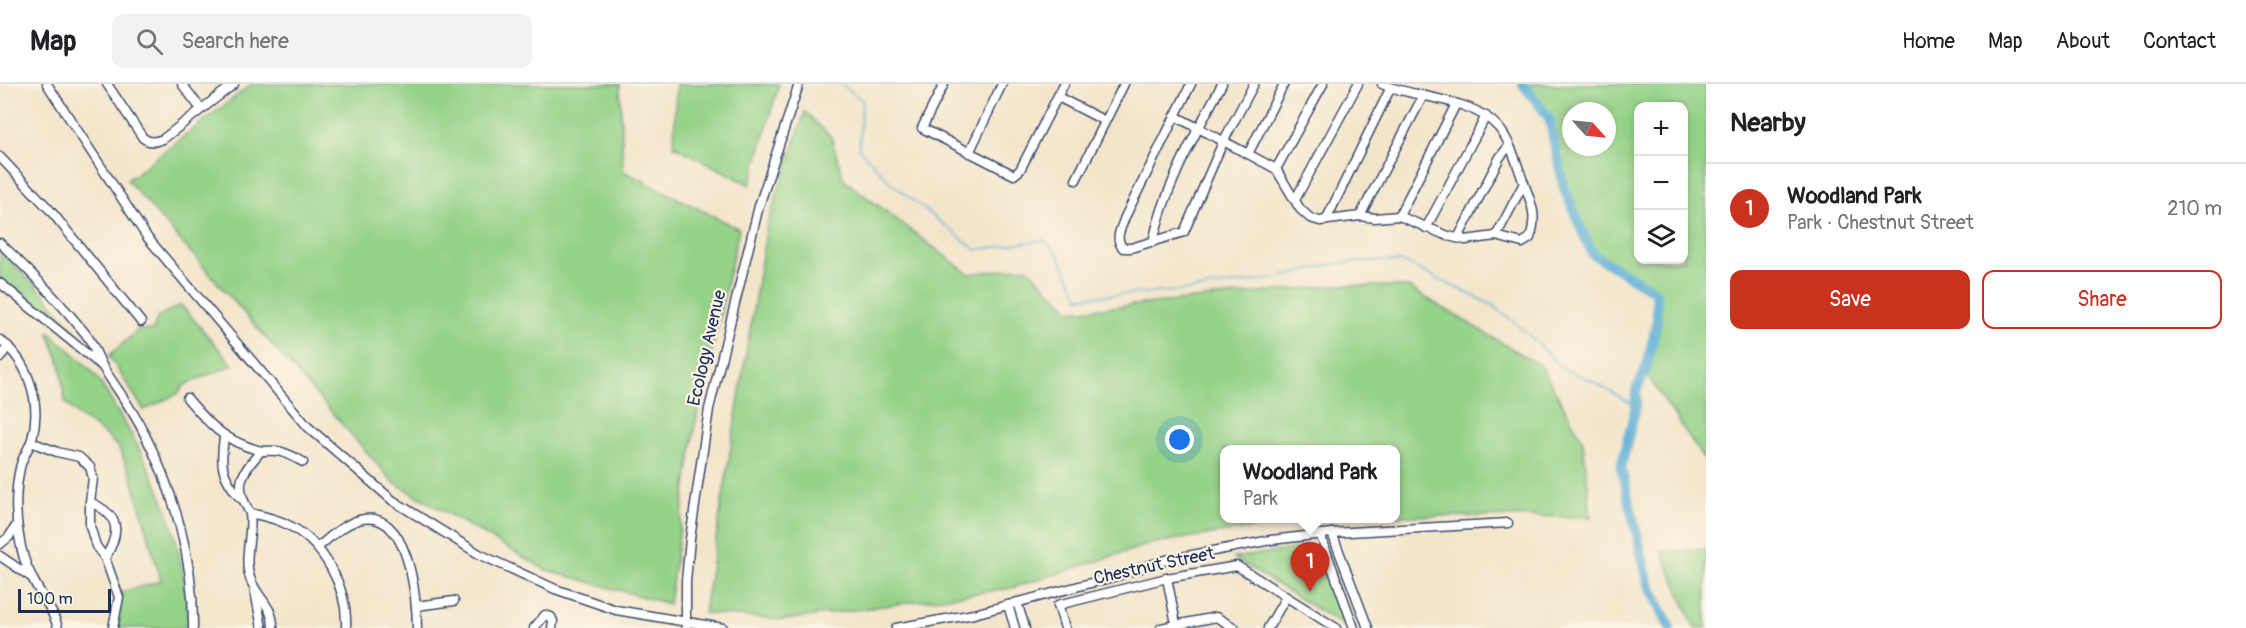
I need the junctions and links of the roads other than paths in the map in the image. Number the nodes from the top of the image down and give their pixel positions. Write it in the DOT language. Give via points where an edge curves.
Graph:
graph roads {
  1 [pos="47,84"];
  2 [pos="107,84"];
  3 [pos="182,84"];
  4 [pos="234,84"];
  5 [pos="799,84"];
  6 [pos="944,84"];
  7 [pos="1002,84"];
  8 [pos="1064,84"];
  9 [pos="1124,84"];
  10 [pos="1191,84"];
  11 [pos="1222,84"];
  12 [pos="1254,84"];
  13 [pos="1284,84"];
  14 [pos="1323,84"];
  15 [pos="1358,84"];
  16 [pos="1382,84"];
  17 [pos="1391,87"];
  18 [pos="1423,96"];
  19 [pos="1058,97"];
  20 [pos="1456,104"];
  21 [pos="201,110"];
  22 [pos="1174,116"];
  23 [pos="1486,116"];
  24 [pos="1105,121"];
  25 [pos="1198,129"];
  26 [pos="1223,142"];
  27 [pos="1509,146"];
  28 [pos="969,153"];
  29 [pos="1248,154"];
  30 [pos="0,157"];
  31 [pos="1276,169"];
  32 [pos="1076,180"];
  33 [pos="1524,183"];
  34 [pos="1295,200"];
  35 [pos="1360,216"];
  36 [pos="1399,216"];
  37 [pos="1326,220"];
  38 [pos="1426,228"];
  39 [pos="1496,236"];
  40 [pos="1458,238"];
  41 [pos="1153,242"];
  42 [pos="0,243"];
  43 [pos="0,283"];
  44 [pos="141,322"];
  45 [pos="0,340"];
  46 [pos="8,346"];
  47 [pos="0,358"];
  48 [pos="104,367"];
  49 [pos="187,398"];
  50 [pos="224,437"];
  51 [pos="31,442"];
  52 [pos="261,451"];
  53 [pos="303,462"];
  54 [pos="242,500"];
  55 [pos="90,502"];
  56 [pos="250,513"];
  57 [pos="1508,523"];
  58 [pos="17,524"];
  59 [pos="1332,533"];
  60 [pos="1320,534"];
  61 [pos="0,544"];
  62 [pos="317,548"];
  63 [pos="0,556"];
  64 [pos="105,558"];
  65 [pos="31,577"];
  66 [pos="1167,578"];
  67 [pos="255,591"];
  68 [pos="1286,597"];
  69 [pos="454,601"];
  70 [pos="1013,604"];
  71 [pos="416,606"];
  72 [pos="1176,624"];
  73 [pos="686,626"];
  74 [pos="58,628"];
  75 [pos="113,628"];
  76 [pos="193,628"];
  77 [pos="262,628"];
  78 [pos="273,628"];
  79 [pos="346,628"];
  80 [pos="417,628"];
  81 [pos="534,628"];
  82 [pos="552,628"];
  83 [pos="723,628"];
  84 [pos="896,628"];
  85 [pos="1015,628"];
  86 [pos="1024,628"];
  87 [pos="1065,628"];
  88 [pos="1161,628"];
  89 [pos="1235,628"];
  90 [pos="1268,628"];
  91 [pos="1336,628"];
  92 [pos="1354,628"];
  93 [pos="1368,628"];
  1 -- 73 [label="street" via="147,237 308,427 392,500 479,554 555,589 616,610"];
  2 -- 21 [label="street" via="148,142 163,139"];
  3 -- 21 [label="street"];
  4 -- 21 [label="street"];
  5 -- 73 [label="street, Ecology Avenue" via="759,206 709,409 690,540"];
  6 -- 28 [label="street" via="922,128"];
  7 -- 28 [label="street"];
  8 -- 19 [label="street"];
  9 -- 24 [label="street"];
  10 -- 22 [label="street"];
  11 -- 25 [label="street"];
  12 -- 26 [label="street"];
  13 -- 29 [label="street"];
  14 -- 31 [label="street"];
  15 -- 34 [label="street"];
  16 -- 17 [label="street"];
  17 -- 18 [label="street"];
  17 -- 37 [label="street"];
  18 -- 20 [label="street"];
  18 -- 35 [label="street"];
  19 -- 24 [label="street"];
  19 -- 28 [label="street" via="1014,176"];
  20 -- 23 [label="street"];
  20 -- 36 [label="street"];
  22 -- 25 [label="street"];
  22 -- 41 [label="street" via="1118,237 1124,248"];
  23 -- 27 [label="street" via="1499,128"];
  23 -- 38 [label="street"];
  24 -- 32 [label="street"];
  25 -- 26 [label="street"];
  25 -- 41 [label="street" via="1159,213"];
  26 -- 29 [label="street"];
  26 -- 41 [label="street" via="1184,232"];
  27 -- 33 [label="street"];
  27 -- 40 [label="street"];
  29 -- 31 [label="street"];
  30 -- 44 [label="street" via="50,210"];
  31 -- 34 [label="street"];
  33 -- 39 [label="street"];
  33 -- 39 [label="street" via="1534,210 1535,226 1530,238 1522,243"];
  34 -- 37 [label="street" via="1310,218"];
  35 -- 36 [label="street"];
  35 -- 37 [label="street"];
  36 -- 38 [label="street"];
  38 -- 40 [label="street"];
  39 -- 40 [label="street"];
  42 -- 48 [label="street" via="86,334"];
  43 -- 48 [label="street"];
  45 -- 46 [label="street"];
  46 -- 47 [label="street"];
  46 -- 51 [label="street" via="25,369 32,390 35,408"];
  48 -- 76 [label="street" via="143,430 182,532 192,583"];
  49 -- 50 [label="street"];
  50 -- 52 [label="street"];
  50 -- 54 [label="street" via="222,468 228,484"];
  51 -- 55 [label="street" via="83,460 90,467"];
  51 -- 58 [label="street" via="20,468"];
  52 -- 53 [label="street" via="275,450"];
  52 -- 54 [label="street" via="239,484"];
  54 -- 56 [label="street"];
  55 -- 64 [label="street" via="90,526 97,550"];
  55 -- 64 [label="street" via="108,512 115,525 114,543"];
  56 -- 62 [label="street" via="288,524"];
  56 -- 67 [label="street" via="247,567"];
  57 -- 59 [label="street"];
  58 -- 61 [label="street"];
  58 -- 65 [label="street"];
  59 -- 60 [label="street"];
  59 -- 93 [label="street"];
  60 -- 70 [label="street" via="1166,560"];
  60 -- 92 [label="street"];
  62 -- 71 [label="street" via="358,520 383,523 399,540 410,570"];
  62 -- 79 [label="street" via="342,596"];
  63 -- 65 [label="street"];
  64 -- 75 [label="street" via="119,597"];
  65 -- 74 [label="street"];
  66 -- 68 [label="street, Chestnut Street" via="1237,566"];
  66 -- 72 [label="street"];
  66 -- 87 [label="street, Chestnut Street" via="1058,605"];
  67 -- 77 [label="street"];
  67 -- 78 [label="street" via="271,612"];
  68 -- 90 [label="street"];
  68 -- 91 [label="street, Chestnut Street"];
  69 -- 71 [label="street"];
  70 -- 84 [label="street"];
  70 -- 85 [label="street"];
  70 -- 86 [label="street"];
  71 -- 80 [label="street"];
  72 -- 88 [label="street"];
  72 -- 89 [label="street" via="1216,617"];
  73 -- 83 [label="street"];
  81 -- 82 [label="street" via="545,615 551,617"];
}
